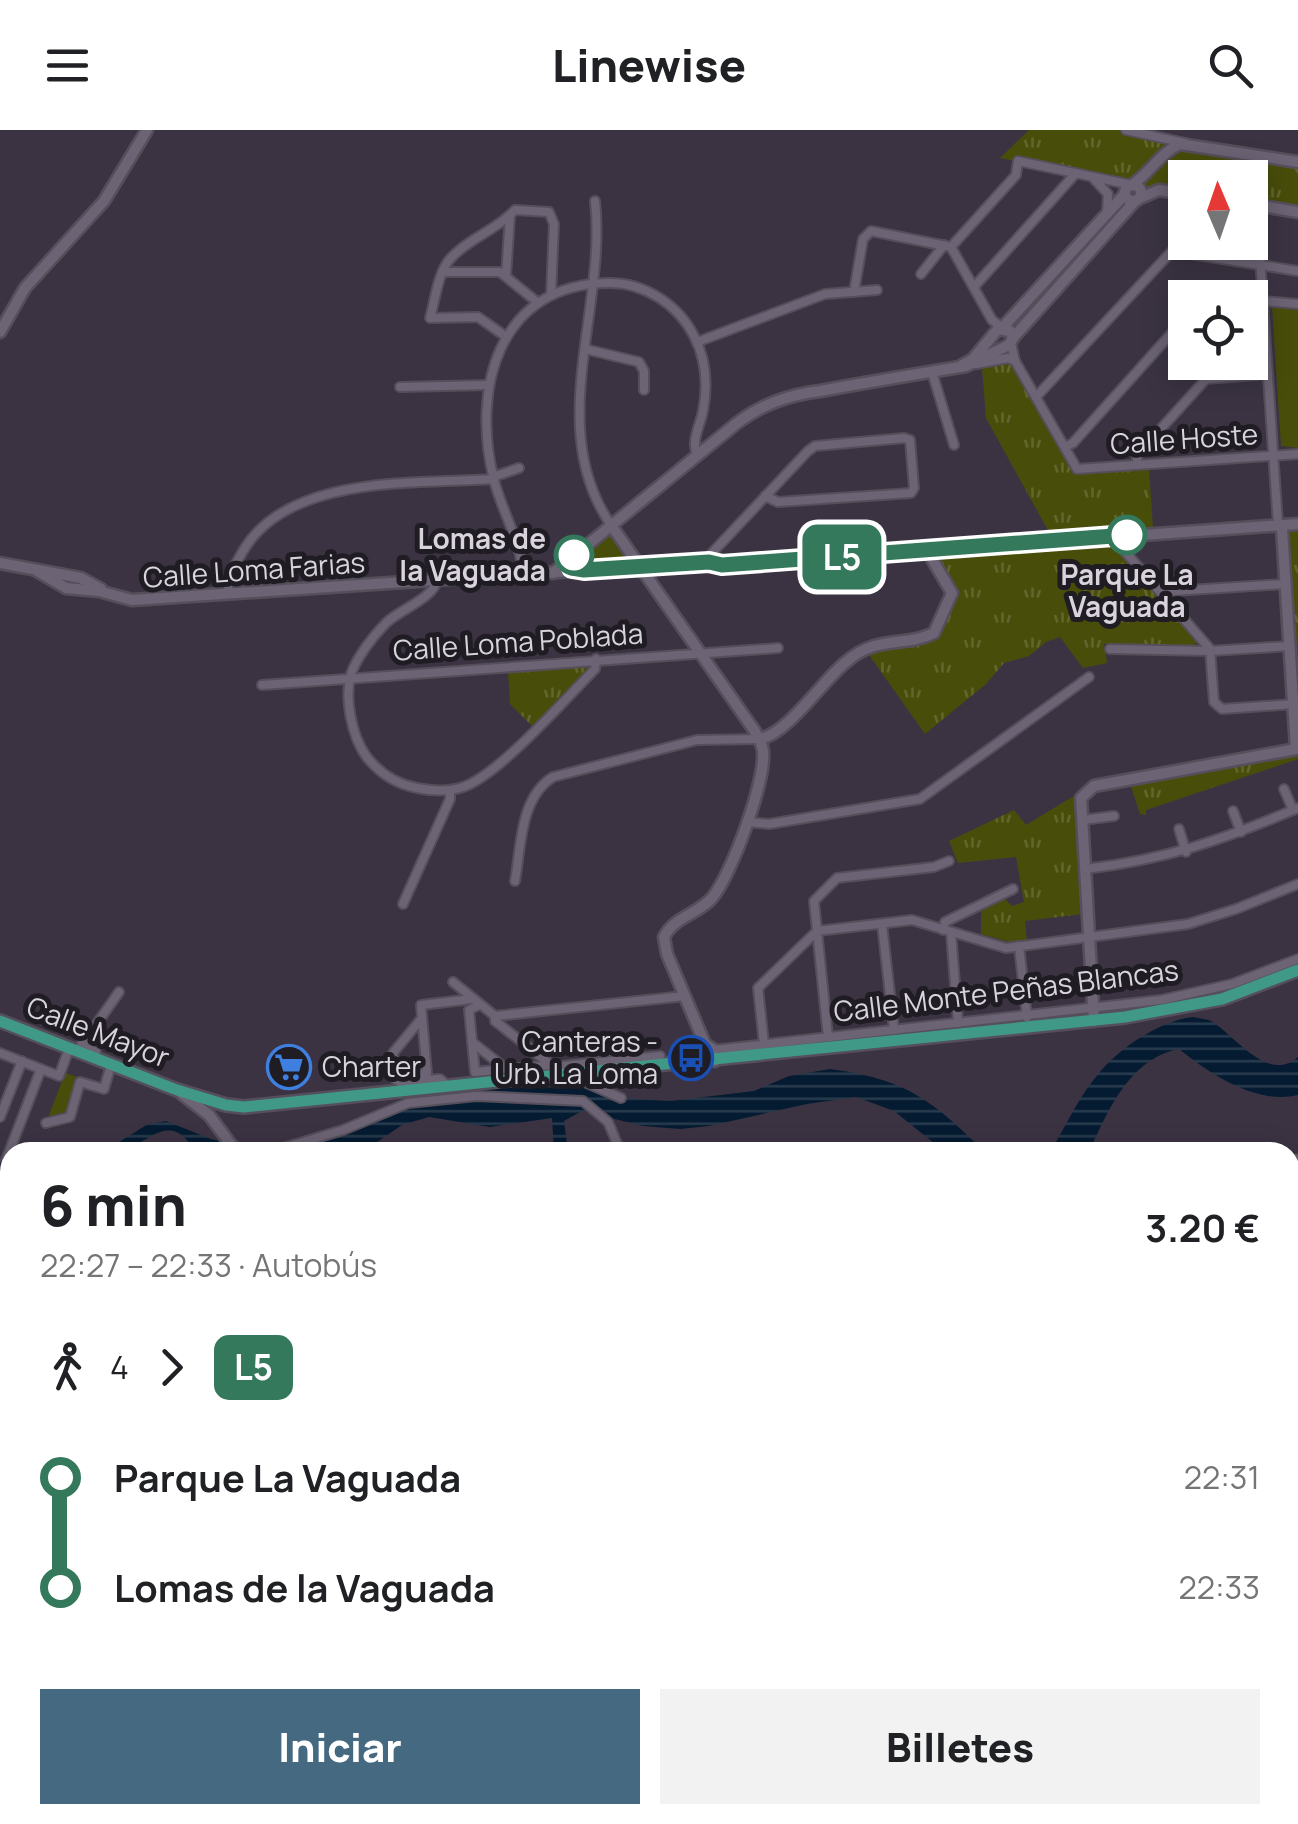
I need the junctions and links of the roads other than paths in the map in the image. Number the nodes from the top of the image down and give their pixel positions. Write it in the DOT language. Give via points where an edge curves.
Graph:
graph roads {
  1 [pos="147,130"];
  2 [pos="1126,130"];
  3 [pos="1191,145"];
  4 [pos="1298,162"];
  5 [pos="1076,173"];
  6 [pos="1090,176"];
  7 [pos="1128,189"];
  8 [pos="1168,191"];
  9 [pos="1138,199"];
  10 [pos="595,201"];
  11 [pos="1268,207"];
  12 [pos="1298,212"];
  13 [pos="510,215"];
  14 [pos="1106,215"];
  15 [pos="948,246"];
  16 [pos="1260,260"];
  17 [pos="1260,265"];
  18 [pos="1298,271"];
  19 [pos="444,272"];
  20 [pos="921,274"];
  21 [pos="506,276"];
  22 [pos="1261,280"];
  23 [pos="594,282"];
  24 [pos="974,287"];
  25 [pos="876,290"];
  26 [pos="854,292"];
  27 [pos="551,295"];
  28 [pos="1268,301"];
  29 [pos="537,302"];
  30 [pos="1298,304"];
  31 [pos="984,306"];
  32 [pos="1017,314"];
  33 [pos="996,328"];
  34 [pos="0,332"];
  35 [pos="505,336"];
  36 [pos="1168,337"];
  37 [pos="697,342"];
  38 [pos="1008,342"];
  39 [pos="585,350"];
  40 [pos="1016,361"];
  41 [pos="972,363"];
  42 [pos="932,372"];
  43 [pos="1268,374"];
  44 [pos="1204,380"];
  45 [pos="490,385"];
  46 [pos="400,387"];
  47 [pos="644,390"];
  48 [pos="1036,397"];
  49 [pos="954,444"];
  50 [pos="1064,448"];
  51 [pos="1298,454"];
  52 [pos="698,455"];
  53 [pos="1274,456"];
  54 [pos="1137,465"];
  55 [pos="520,468"];
  56 [pos="494,478"];
  57 [pos="765,496"];
  58 [pos="1298,524"];
  59 [pos="1278,525"];
  60 [pos="611,526"];
  61 [pos="1120,536"];
  62 [pos="931,549"];
  63 [pos="574,555"];
  64 [pos="709,562"];
  65 [pos="0,564"];
  66 [pos="640,567"];
  67 [pos="584,570"];
  68 [pos="554,572"];
  69 [pos="523,575"];
  70 [pos="437,580"];
  71 [pos="1286,584"];
  72 [pos="228,594"];
  73 [pos="1166,598"];
  74 [pos="1290,646"];
  75 [pos="778,648"];
  76 [pos="1110,649"];
  77 [pos="1210,651"];
  78 [pos="701,654"];
  79 [pos="596,659"];
  80 [pos="1089,677"];
  81 [pos="350,678"];
  82 [pos="262,684"];
  83 [pos="1296,703"];
  84 [pos="759,739"];
  85 [pos="1296,748"];
  86 [pos="1284,789"];
  87 [pos="450,790"];
  88 [pos="1296,809"];
  89 [pos="1232,811"];
  90 [pos="1114,816"];
  91 [pos="1082,820"];
  92 [pos="748,822"];
  93 [pos="1179,829"];
  94 [pos="1241,832"];
  95 [pos="1186,852"];
  96 [pos="950,860"];
  97 [pos="1085,869"];
  98 [pos="514,881"];
  99 [pos="1298,884"];
  100 [pos="1013,889"];
  101 [pos="403,904"];
  102 [pos="882,924"];
  103 [pos="817,931"];
  104 [pos="947,931"];
  105 [pos="1088,939"];
  106 [pos="1020,946"];
  107 [pos="1298,960"];
  108 [pos="1298,970"];
  109 [pos="452,982"];
  110 [pos="119,992"];
  111 [pos="685,996"];
  112 [pos="476,1002"];
  113 [pos="1093,1015"];
  114 [pos="495,1016"];
  115 [pos="422,1018"];
  116 [pos="0,1022"];
  117 [pos="1028,1022"];
  118 [pos="958,1023"];
  119 [pos="894,1030"];
  120 [pos="828,1037"];
  121 [pos="472,1042"];
  122 [pos="764,1044"];
  123 [pos="76,1049"];
  124 [pos="711,1051"];
  125 [pos="96,1052"];
  126 [pos="0,1053"];
  127 [pos="660,1056"];
  128 [pos="22,1061"];
  129 [pos="112,1065"];
  130 [pos="42,1069"];
  131 [pos="506,1069"];
  132 [pos="554,1069"];
  133 [pos="586,1073"];
  134 [pos="396,1079"];
  135 [pos="449,1088"];
  136 [pos="177,1090"];
  137 [pos="4,1098"];
  138 [pos="621,1098"];
  139 [pos="0,1117"];
  140 [pos="46,1123"];
  141 [pos="9,1142"];
  142 [pos="229,1142"];
  143 [pos="303,1142"];
  144 [pos="619,1142"];
  1 -- 34 [label="street" via="104,200 25,288"];
  2 -- 3 [label="street"];
  3 -- 4 [label="street"];
  3 -- 7 [label="street" via="1172,148"];
  5 -- 6 [label="street"];
  5 -- 15 [label="street" via="1018,162 1016,175"];
  5 -- 24 [label="street"];
  6 -- 7 [label="street"];
  6 -- 14 [label="street" via="1108,194"];
  7 -- 9 [label="street" via="1128,200"];
  7 -- 14 [label="street"];
  8 -- 9 [label="street"];
  9 -- 38 [label="street"];
  10 -- 23 [label="street"];
  11 -- 12 [label="street"];
  13 -- 19 [label="street" via="452,256"];
  13 -- 21 [label="street"];
  13 -- 27 [label="street" via="522,208 552,214"];
  14 -- 32 [label="street"];
  15 -- 20 [label="street"];
  15 -- 24 [label="street"];
  15 -- 26 [label="street" via="871,231 863,239"];
  16 -- 17 [label="street"];
  17 -- 18 [label="street"];
  17 -- 22 [label="street"];
  17 -- 48 [label="street" via="1172,251"];
  19 -- 21 [label="street"];
  19 -- 35 [label="street" via="430,318 478,317"];
  21 -- 29 [label="street"];
  23 -- 27 [label="street"];
  23 -- 37 [label="street" via="654,295 683,318"];
  23 -- 39 [label="street"];
  24 -- 31 [label="street"];
  25 -- 26 [label="street"];
  26 -- 37 [label="street" via="825,294"];
  27 -- 29 [label="street"];
  28 -- 30 [label="street"];
  29 -- 35 [label="street"];
  31 -- 32 [label="street" via="998,317"];
  31 -- 33 [label="street"];
  32 -- 33 [label="street"];
  33 -- 38 [label="street" via="1010,331"];
  33 -- 38 [label="street" via="996,344"];
  33 -- 41 [label="street"];
  35 -- 45 [label="street"];
  36 -- 50 [label="street"];
  37 -- 52 [label="street" via="706,383 694,443"];
  38 -- 40 [label="street"];
  38 -- 41 [label="street"];
  39 -- 47 [label="street" via="641,363"];
  39 -- 60 [label="street" via="580,431 592,484"];
  40 -- 41 [label="street"];
  40 -- 48 [label="street"];
  41 -- 42 [label="street"];
  42 -- 49 [label="street"];
  42 -- 52 [label="street" via="775,400"];
  43 -- 53 [label="street"];
  44 -- 54 [label="street" via="1137,455"];
  45 -- 46 [label="street"];
  45 -- 56 [label="street"];
  48 -- 50 [label="street"];
  50 -- 54 [label="street, Calle Hoste" via="1077,469"];
  51 -- 53 [label="street, Calle Hoste"];
  52 -- 60 [label="street"];
  53 -- 54 [label="street, Calle Hoste"];
  53 -- 59 [label="street"];
  55 -- 56 [label="street"];
  56 -- 69 [label="street"];
  56 -- 72 [label="street" via="315,497 255,535 231,573"];
  57 -- 57 [label="street" via="778,502 911,493 911,442 818,444"];
  57 -- 64 [label="street"];
  58 -- 59 [label="street, Calle Loma Farias"];
  59 -- 61 [label="street, Calle Loma Farias"];
  59 -- 71 [label="street"];
  60 -- 63 [label="street"];
  60 -- 66 [label="street"];
  61 -- 62 [label="street, Calle Loma Farias"];
  61 -- 73 [label="street" via="1121,547"];
  62 -- 64 [label="street, Calle Loma Farias"];
  62 -- 84 [label="street" via="952,593 934,633 859,652 776,732"];
  63 -- 67 [label="street" via="572,568"];
  63 -- 68 [label="street"];
  64 -- 66 [label="street, Calle Loma Farias"];
  65 -- 72 [label="street, Calle Loma Farias" via="37,571 66,588 132,600"];
  66 -- 67 [label="street, Calle Loma Farias"];
  66 -- 78 [label="street"];
  67 -- 68 [label="street, Calle Loma Farias"];
  68 -- 69 [label="street, Calle Loma Farias"];
  69 -- 70 [label="street, Calle Loma Farias"];
  70 -- 72 [label="street, Calle Loma Farias"];
  70 -- 81 [label="street" via="375,636"];
  71 -- 73 [label="street" via="1174,592"];
  71 -- 74 [label="street"];
  73 -- 77 [label="street"];
  74 -- 77 [label="street"];
  74 -- 83 [label="street"];
  75 -- 78 [label="street, Calle Loma Poblada"];
  76 -- 77 [label="street"];
  77 -- 83 [label="street" via="1214,702 1222,709"];
  78 -- 79 [label="street, Calle Loma Poblada"];
  78 -- 84 [label="street"];
  79 -- 81 [label="street, Calle Loma Poblada"];
  79 -- 87 [label="street" via="595,669 497,766"];
  80 -- 92 [label="street" via="920,799"];
  81 -- 82 [label="street, Calle Loma Poblada"];
  81 -- 87 [label="street" via="353,728 371,762 405,785"];
  83 -- 85 [label="street"];
  84 -- 92 [label="street" via="763,760"];
  84 -- 98 [label="street" via="698,740 553,777 530,802"];
  85 -- 91 [label="street" via="1094,786 1081,798"];
  86 -- 88 [label="street"];
  87 -- 101 [label="street"];
  88 -- 94 [label="street"];
  89 -- 94 [label="street"];
  90 -- 91 [label="street"];
  91 -- 97 [label="street"];
  92 -- 111 [label="street" via="714,896 666,932 664,948"];
  93 -- 95 [label="street"];
  94 -- 95 [label="street"];
  95 -- 97 [label="street"];
  96 -- 103 [label="street" via="837,878 814,901"];
  97 -- 105 [label="street"];
  99 -- 105 [label="street" via="1188,924"];
  100 -- 104 [label="street" via="945,922"];
  102 -- 103 [label="street"];
  102 -- 104 [label="street" via="912,920"];
  102 -- 119 [label="street"];
  103 -- 120 [label="street"];
  103 -- 122 [label="street" via="758,988"];
  104 -- 106 [label="street"];
  104 -- 118 [label="street"];
  105 -- 106 [label="street"];
  105 -- 113 [label="street"];
  106 -- 117 [label="street"];
  107 -- 113 [label="street, Calle Monte Peñas Blancas" via="1215,989"];
  108 -- 113 [label="main road, Calle Monte Peñas Blancas" via="1222,999"];
  109 -- 112 [label="street"];
  110 -- 123 [label="street"];
  111 -- 114 [label="street"];
  111 -- 124 [label="street"];
  112 -- 114 [label="street"];
  112 -- 115 [label="street" via="421,1004"];
  112 -- 121 [label="street" via="469,1010"];
  113 -- 117 [label="main road, Calle Monte Peñas Blancas"];
  114 -- 132 [label="street"];
  115 -- 134 [label="street" via="392,1053"];
  115 -- 134 [label="street" via="427,1074"];
  116 -- 123 [label="main road, Calle Mayor"];
  117 -- 118 [label="street, Calle Monte Peñas Blancas"];
  117 -- 124 [label="main road, Calle Monte Peñas Blancas"];
  118 -- 119 [label="street, Calle Monte Peñas Blancas"];
  119 -- 120 [label="street, Calle Monte Peñas Blancas"];
  120 -- 122 [label="street, Calle Monte Peñas Blancas"];
  121 -- 131 [label="street"];
  121 -- 131 [label="street" via="475,1072"];
  122 -- 124 [label="street, Calle Monte Peñas Blancas"];
  123 -- 125 [label="street"];
  123 -- 129 [label="main road, Calle Mayor"];
  123 -- 130 [label="street" via="59,1076"];
  124 -- 133 [label="main road, Calle Mayor" via="696,1063"];
  126 -- 128 [label="street"];
  127 -- 132 [label="street"];
  128 -- 130 [label="street"];
  128 -- 137 [label="street"];
  129 -- 136 [label="main road, Calle Mayor"];
  129 -- 140 [label="street" via="104,1088 80,1082 70,1117"];
  130 -- 141 [label="street"];
  131 -- 132 [label="street"];
  132 -- 133 [label="main road, Calle Mayor"];
  132 -- 135 [label="main road, Calle Mayor"];
  133 -- 138 [label="street" via="587,1082"];
  134 -- 135 [label="street" via="440,1078"];
  135 -- 136 [label="main road, Calle Mayor" via="244,1107"];
  136 -- 142 [label="street" via="210,1115"];
  137 -- 139 [label="street"];
  143 -- 144 [label="street" via="408,1102 476,1096 583,1101 608,1122"];
}
